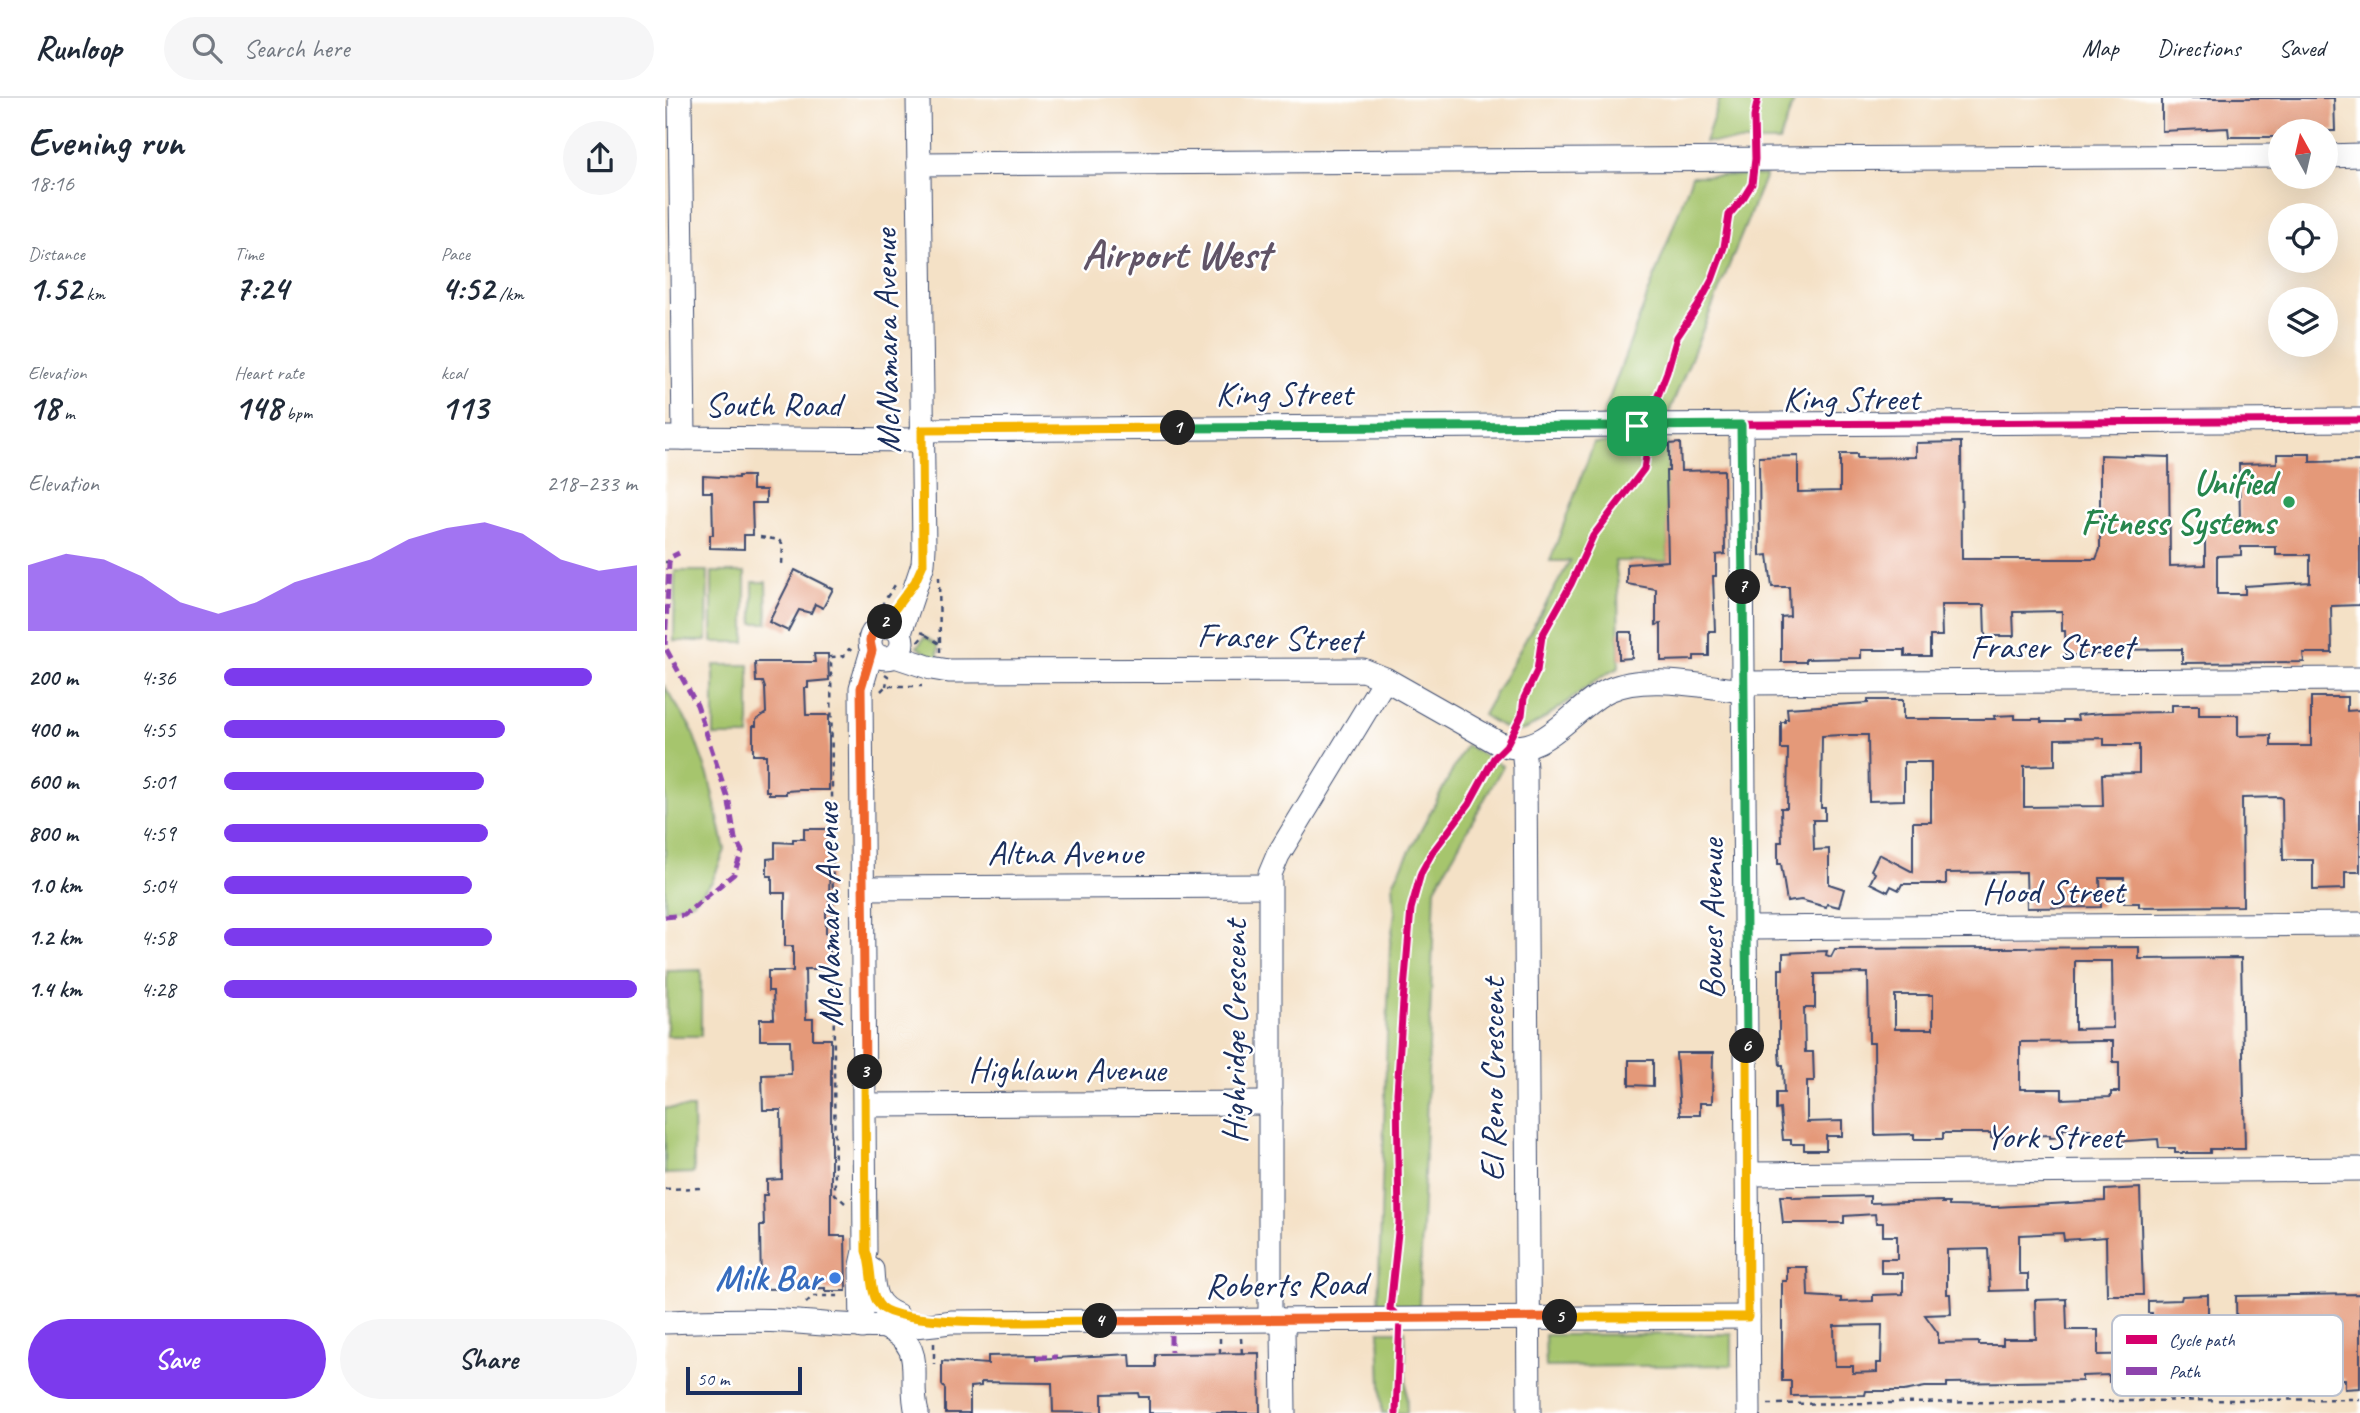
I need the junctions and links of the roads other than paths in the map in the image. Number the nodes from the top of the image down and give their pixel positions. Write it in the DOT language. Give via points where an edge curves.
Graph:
graph roads {
  1 [pos="680,98"];
  2 [pos="918,98"];
  3 [pos="2360,155"];
  4 [pos="2268,156"];
  5 [pos="2338,156"];
  6 [pos="919,164"];
  7 [pos="674,228"];
  8 [pos="2360,420"];
  9 [pos="1741,425"];
  10 [pos="922,435"];
  11 [pos="675,438"];
  12 [pos="885,649"];
  13 [pos="1385,679"];
  14 [pos="2360,679"];
  15 [pos="1744,683"];
  16 [pos="1523,747"];
  17 [pos="1268,886"];
  18 [pos="863,888"];
  19 [pos="2360,924"];
  20 [pos="1746,928"];
  21 [pos="1270,1103"];
  22 [pos="865,1105"];
  23 [pos="2360,1169"];
  24 [pos="1748,1174"];
  25 [pos="866,1251"];
  26 [pos="1528,1317"];
  27 [pos="1748,1317"];
  28 [pos="1276,1320"];
  29 [pos="876,1321"];
  30 [pos="665,1322"];
  31 [pos="925,1322"];
  32 [pos="1757,1408"];
  33 [pos="917,1413"];
  34 [pos="923,1413"];
  35 [pos="1284,1413"];
  36 [pos="1529,1413"];
  1 -- 7 [label="street"];
  2 -- 6 [label="street, McNamara Avenue"];
  3 -- 5 [label="street"];
  4 -- 6 [label="street"];
  6 -- 10 [label="street, McNamara Avenue"];
  7 -- 11 [label="street"];
  8 -- 9 [label="street, King Street"];
  9 -- 10 [label="street, King Street"];
  9 -- 15 [label="street, Bowes Avenue"];
  10 -- 11 [label="street, South Road"];
  10 -- 12 [label="street, McNamara Avenue" via="923,564 907,580"];
  12 -- 13 [label="street, Fraser Street" via="939,674 1353,669"];
  12 -- 18 [label="street, McNamara Avenue" via="861,688 869,700"];
  13 -- 16 [label="street, Fraser Street" via="1498,743"];
  13 -- 17 [label="street, Highridge Crescent" via="1278,855"];
  14 -- 15 [label="street, Fraser Street"];
  15 -- 16 [label="street, Fraser Street" via="1616,687 1537,743"];
  15 -- 20 [label="street, Bowes Avenue"];
  16 -- 26 [label="street, El Reno Crescent"];
  17 -- 18 [label="street, Altna Avenue"];
  17 -- 21 [label="street, Highridge Crescent"];
  18 -- 22 [label="street, McNamara Avenue"];
  19 -- 20 [label="street, Hood Street"];
  20 -- 24 [label="street, Bowes Avenue"];
  21 -- 22 [label="street, Highlawn Avenue"];
  21 -- 28 [label="street, Highridge Crescent" via="1270,1311"];
  22 -- 25 [label="street, McNamara Avenue"];
  23 -- 24 [label="street, York Street"];
  24 -- 27 [label="street, Bowes Avenue"];
  25 -- 29 [label="street, McNamara Avenue" via="861,1269"];
  25 -- 29 [label="street, McNamara Avenue" via="873,1290 882,1307"];
  26 -- 27 [label="street, Roberts Road"];
  26 -- 28 [label="street, Roberts Road"];
  26 -- 36 [label="street, El Reno Crescent"];
  27 -- 32 [label="street, Bowes Avenue"];
  28 -- 31 [label="street, Roberts Road"];
  28 -- 35 [label="street, Highridge Crescent" via="1283,1328"];
  29 -- 30 [label="street, Roberts Road"];
  29 -- 31 [label="street, Roberts Road"];
  29 -- 33 [label="street, McNamara Avenue" via="903,1338 912,1350"];
  31 -- 34 [label="street"];
}
